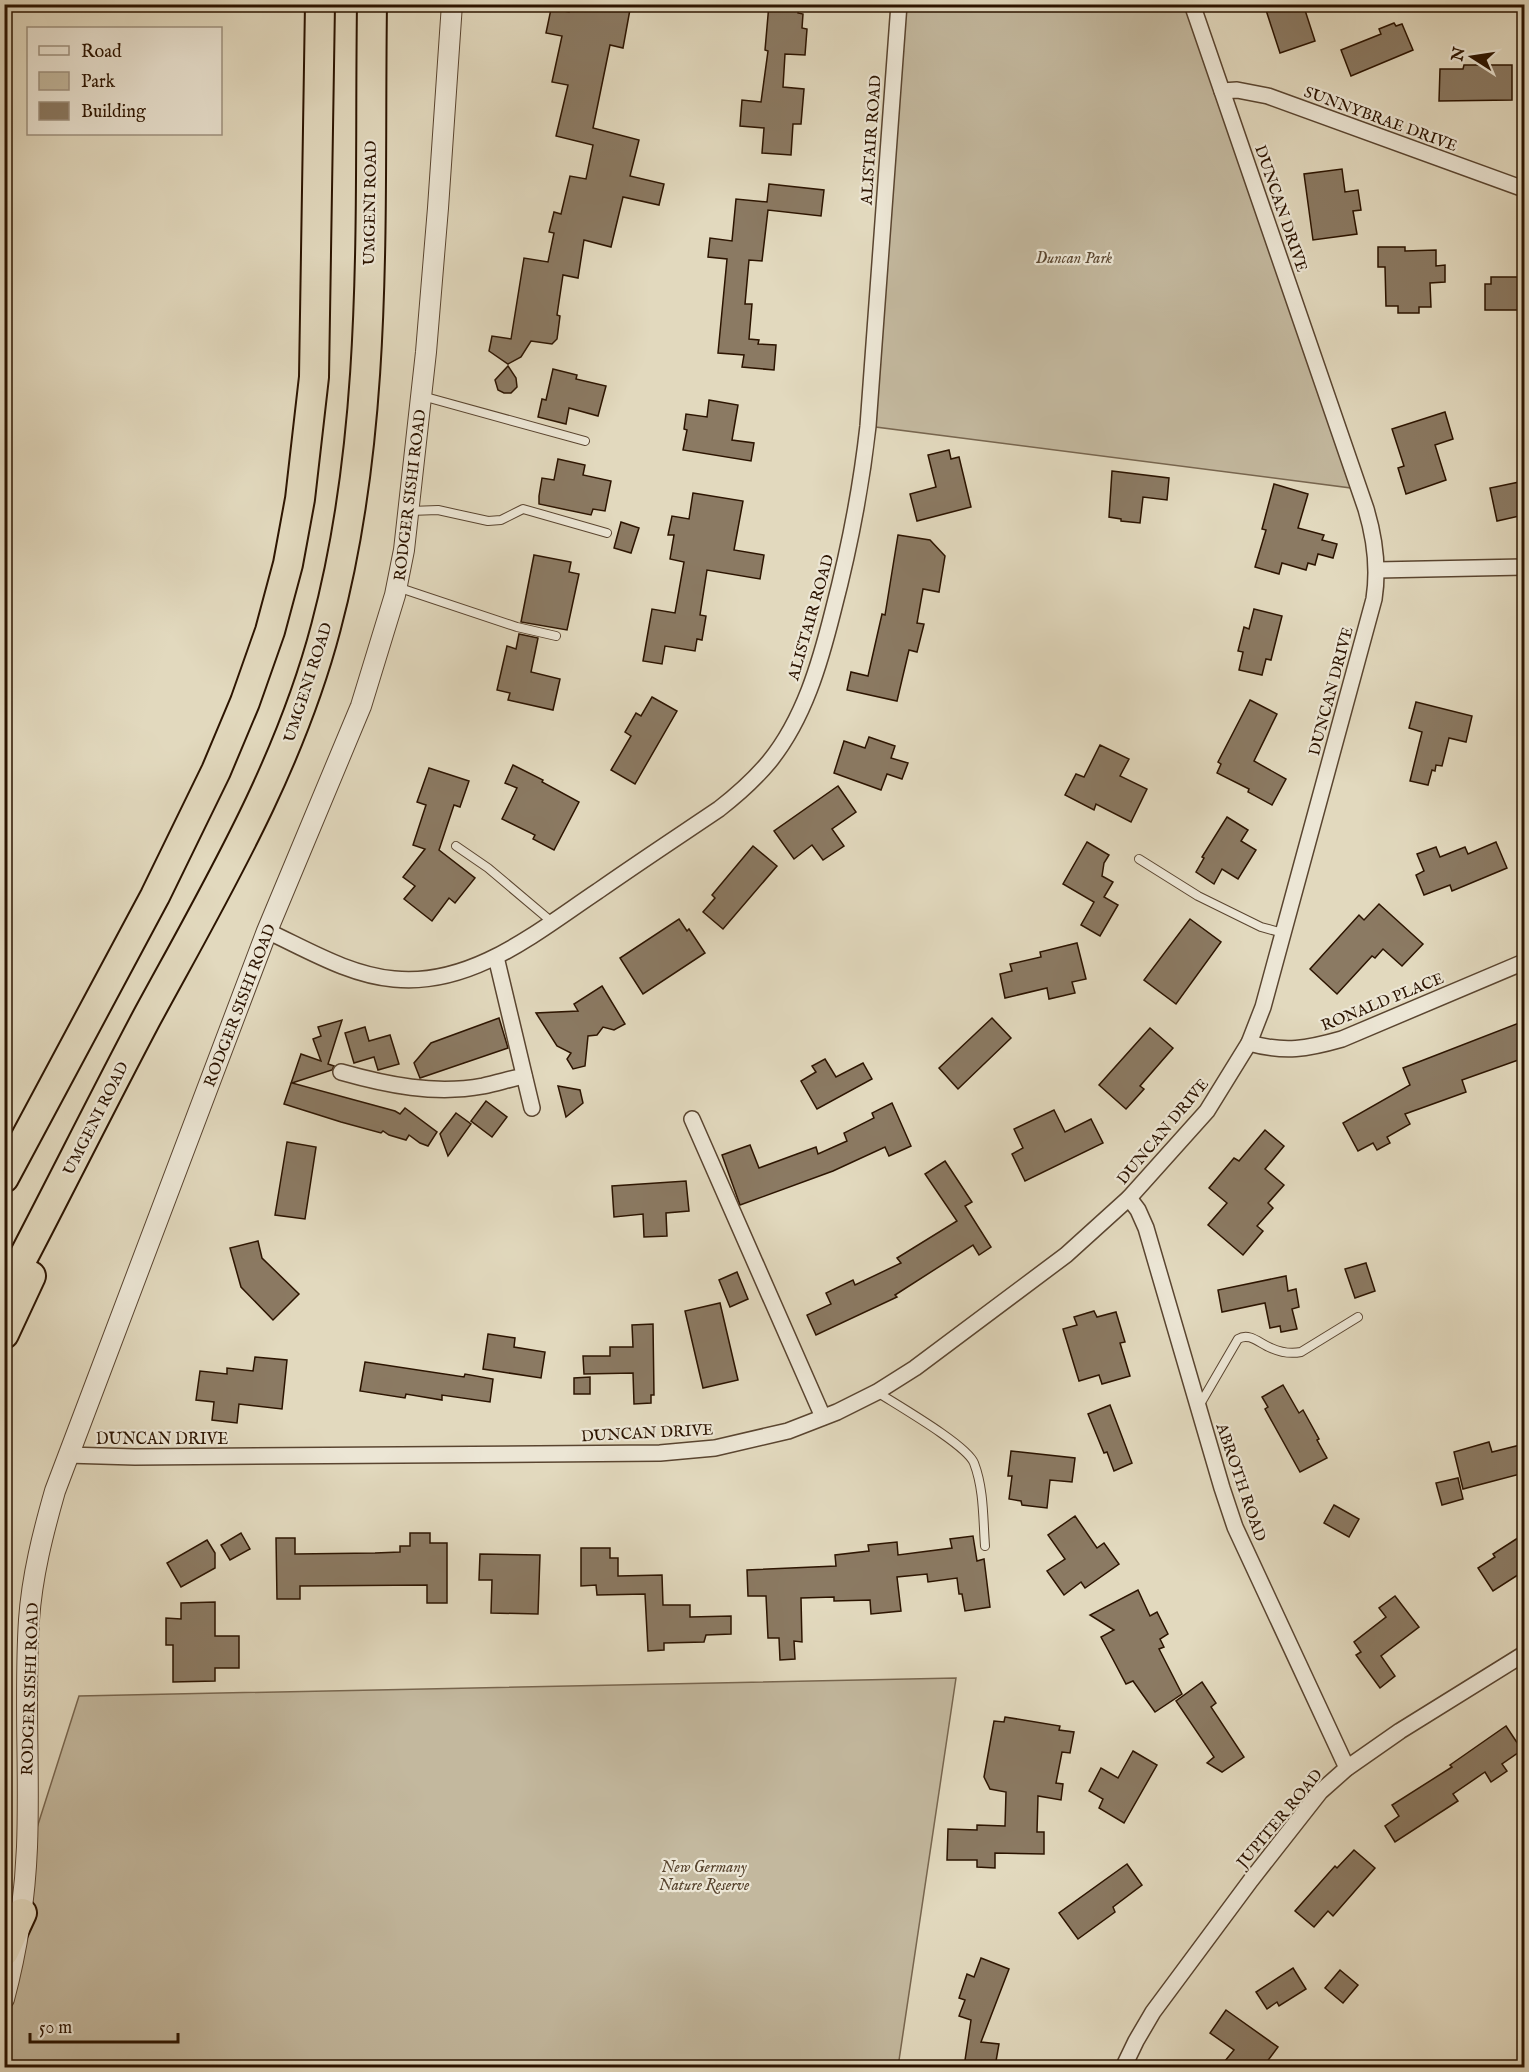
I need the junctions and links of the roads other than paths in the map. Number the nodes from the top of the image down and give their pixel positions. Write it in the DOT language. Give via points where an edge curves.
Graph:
graph roads {
  1 [pos="320,4"];
  2 [pos="372,4"];
  3 [pos="452,4"];
  4 [pos="899,4"];
  5 [pos="1192,4"];
  6 [pos="1222,91"];
  7 [pos="1524,189"];
  8 [pos="421,396"];
  9 [pos="585,441"];
  10 [pos="409,511"];
  11 [pos="607,533"];
  12 [pos="1524,567"];
  13 [pos="1377,570"];
  14 [pos="397,587"];
  15 [pos="556,636"];
  16 [pos="456,846"];
  17 [pos="1139,859"];
  18 [pos="552,922"];
  19 [pos="267,931"];
  20 [pos="1283,933"];
  21 [pos="496,957"];
  22 [pos="1524,962"];
  23 [pos="146,1020"];
  24 [pos="1249,1043"];
  25 [pos="341,1072"];
  26 [pos="524,1076"];
  27 [pos="532,1108"];
  28 [pos="692,1119"];
  29 [pos="9,1168"];
  30 [pos="1129,1198"];
  31 [pos="4,1294"];
  32 [pos="1358,1317"];
  33 [pos="4,1334"];
  34 [pos="877,1392"];
  35 [pos="1198,1407"];
  36 [pos="823,1417"];
  37 [pos="67,1455"];
  38 [pos="985,1546"];
  39 [pos="1524,1654"];
  40 [pos="1347,1768"];
  41 [pos="22,1913"];
  42 [pos="4,1952"];
  43 [pos="4,2000"];
  44 [pos="1123,2067"];
  1 -- 29 [label="highway" via="314,377 300,500 288,564 246,702 216,771 155,896"];
  2 -- 23 [label="highway, UMGENI ROAD" via="365,391 350,523 309,683 285,747 263,800"];
  3 -- 8 [label="street, RODGER SISHI ROAD"];
  4 -- 18 [label="street, ALISTAIR ROAD" via="862,478 842,578 812,683 770,761 742,790"];
  5 -- 6 [label="street, DUNCAN DRIVE"];
  6 -- 7 [label="street, SUNNYBRAE DRIVE" via="1268,96"];
  6 -- 13 [label="street, DUNCAN DRIVE" via="1366,509"];
  8 -- 9 [label="lane"];
  8 -- 10 [label="street, RODGER SISHI ROAD"];
  10 -- 11 [label="lane" via="438,510 488,521 501,520 524,508"];
  10 -- 14 [label="street, RODGER SISHI ROAD"];
  12 -- 13 [label="street"];
  13 -- 20 [label="street, DUNCAN DRIVE" via="1374,599"];
  14 -- 15 [label="lane"];
  14 -- 19 [label="street, RODGER SISHI ROAD" via="361,706"];
  16 -- 18 [label="lane"];
  17 -- 20 [label="lane" via="1198,896"];
  18 -- 21 [label="street, ALISTAIR ROAD"];
  19 -- 21 [label="street, ALISTAIR ROAD" via="353,970 395,979 444,975"];
  19 -- 37 [label="street, RODGER SISHI ROAD"];
  20 -- 24 [label="street, DUNCAN DRIVE"];
  21 -- 26 [label="street"];
  22 -- 24 [label="street, RONALD PLACE" via="1342,1039 1295,1050"];
  23 -- 31 [label="highway, UMGENI ROAD"];
  23 -- 33 [label="highway"];
  24 -- 30 [label="street, DUNCAN DRIVE" via="1207,1112"];
  25 -- 26 [label="street" via="399,1086 440,1089 481,1086"];
  26 -- 27 [label="street"];
  28 -- 36 [label="street"];
  30 -- 34 [label="street, DUNCAN DRIVE" via="1066,1255"];
  30 -- 35 [label="street, ABROTH ROAD" via="1146,1228"];
  32 -- 35 [label="lane" via="1301,1352 1272,1349 1243,1336"];
  34 -- 36 [label="street, DUNCAN DRIVE"];
  34 -- 38 [label="lane" via="960,1446 973,1461 981,1493"];
  35 -- 40 [label="street, ABROTH ROAD" via="1235,1527"];
  36 -- 37 [label="street, DUNCAN DRIVE" via="752,1441 660,1453"];
  37 -- 41 [label="street, RODGER SISHI ROAD" via="40,1544 29,1617 27,1847"];
  39 -- 40 [label="street, JUPITER ROAD"];
  40 -- 44 [label="street, JUPITER ROAD" via="1320,1792 1244,1889 1153,2012"];
  41 -- 42 [label="highway"];
  41 -- 43 [label="street, RODGER SISHI ROAD"];
}
